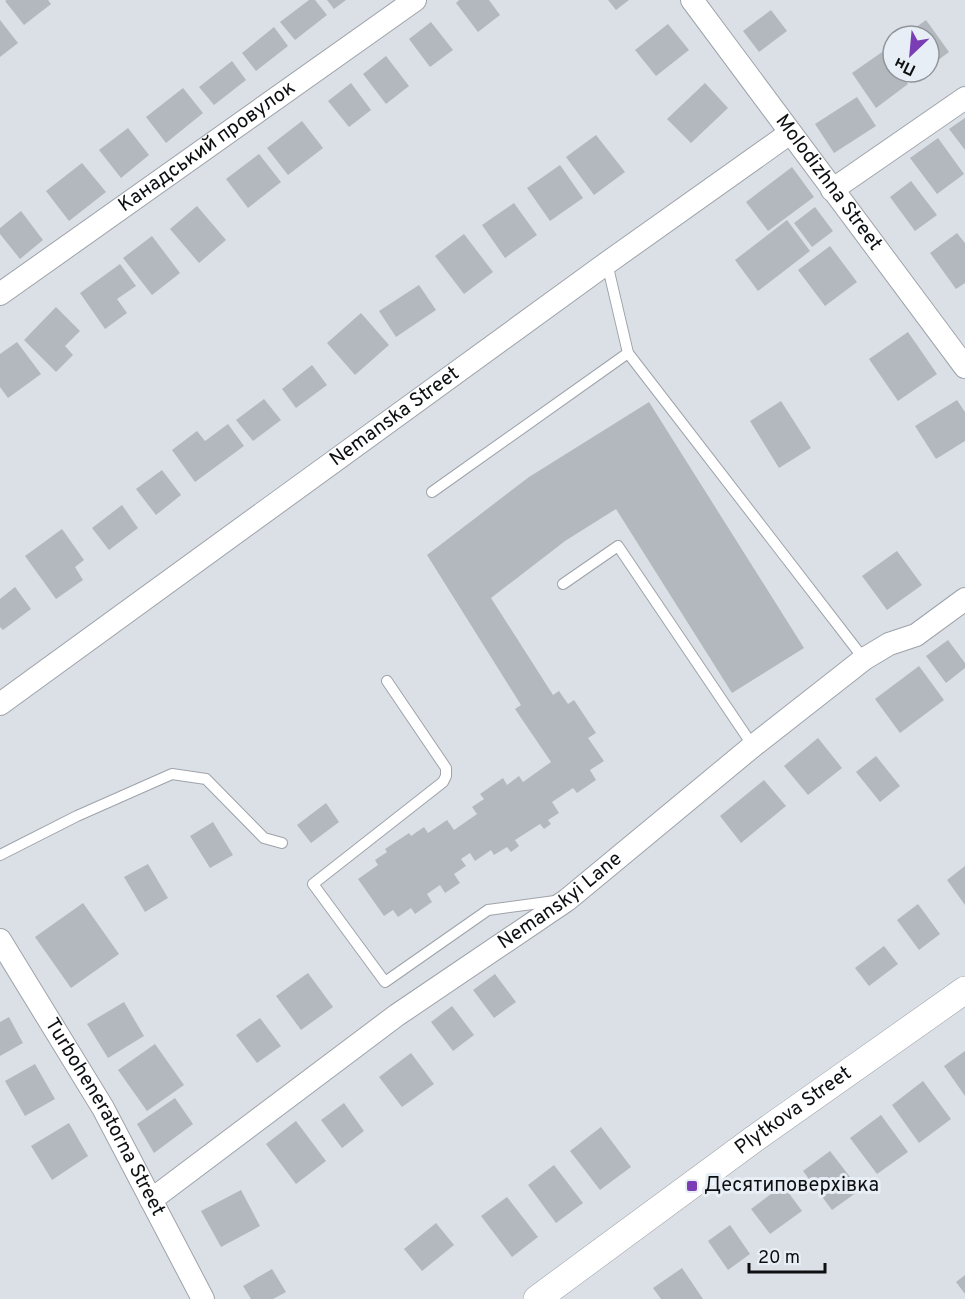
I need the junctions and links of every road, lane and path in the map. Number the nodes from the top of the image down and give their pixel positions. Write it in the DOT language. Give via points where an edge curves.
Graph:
graph roads {
  1 [pos="415,0"];
  2 [pos="692,0"];
  3 [pos="965,98"];
  4 [pos="789,133"];
  5 [pos="832,190"];
  6 [pos="607,263"];
  7 [pos="0,294"];
  8 [pos="628,353"];
  9 [pos="965,367"];
  10 [pos="432,492"];
  11 [pos="562,584"];
  12 [pos="965,599"];
  13 [pos="864,659"];
  14 [pos="387,681"];
  15 [pos="0,704"];
  16 [pos="753,746"];
  17 [pos="282,843"];
  18 [pos="0,855"];
  19 [pos="567,900"];
  20 [pos="0,939"];
  21 [pos="965,990"];
  22 [pos="151,1200"];
  23 [pos="203,1299"];
  24 [pos="537,1299"];
  1 -- 7 [label="street, Канадський провулок"];
  2 -- 4 [label="street, Molodizhna Street"];
  3 -- 5 [label="street"];
  4 -- 5 [label="street, Molodizhna Street"];
  4 -- 6 [label="street, Nemanska Street"];
  5 -- 9 [label="street, Molodizhna Street"];
  6 -- 8 [label="lane"];
  6 -- 15 [label="street, Nemanska Street"];
  8 -- 10 [label="lane"];
  8 -- 13 [label="lane"];
  11 -- 16 [label="lane" via="618,546"];
  12 -- 13 [label="street, Nemanskyi Lane" via="916,635 889,644"];
  13 -- 16 [label="street, Nemanskyi Lane"];
  14 -- 19 [label="lane" via="446,768 446,776 312,884 385,982 488,910"];
  16 -- 19 [label="street, Nemanskyi Lane"];
  17 -- 18 [label="lane" via="264,838 206,779 172,774"];
  19 -- 22 [label="street, Nemanskyi Lane" via="397,1015"];
  20 -- 22 [label="street, Turboheneratorna Street" via="103,1108"];
  21 -- 24 [label="street, Plytkova Street"];
  22 -- 23 [label="street, Turboheneratorna Street"];
}
